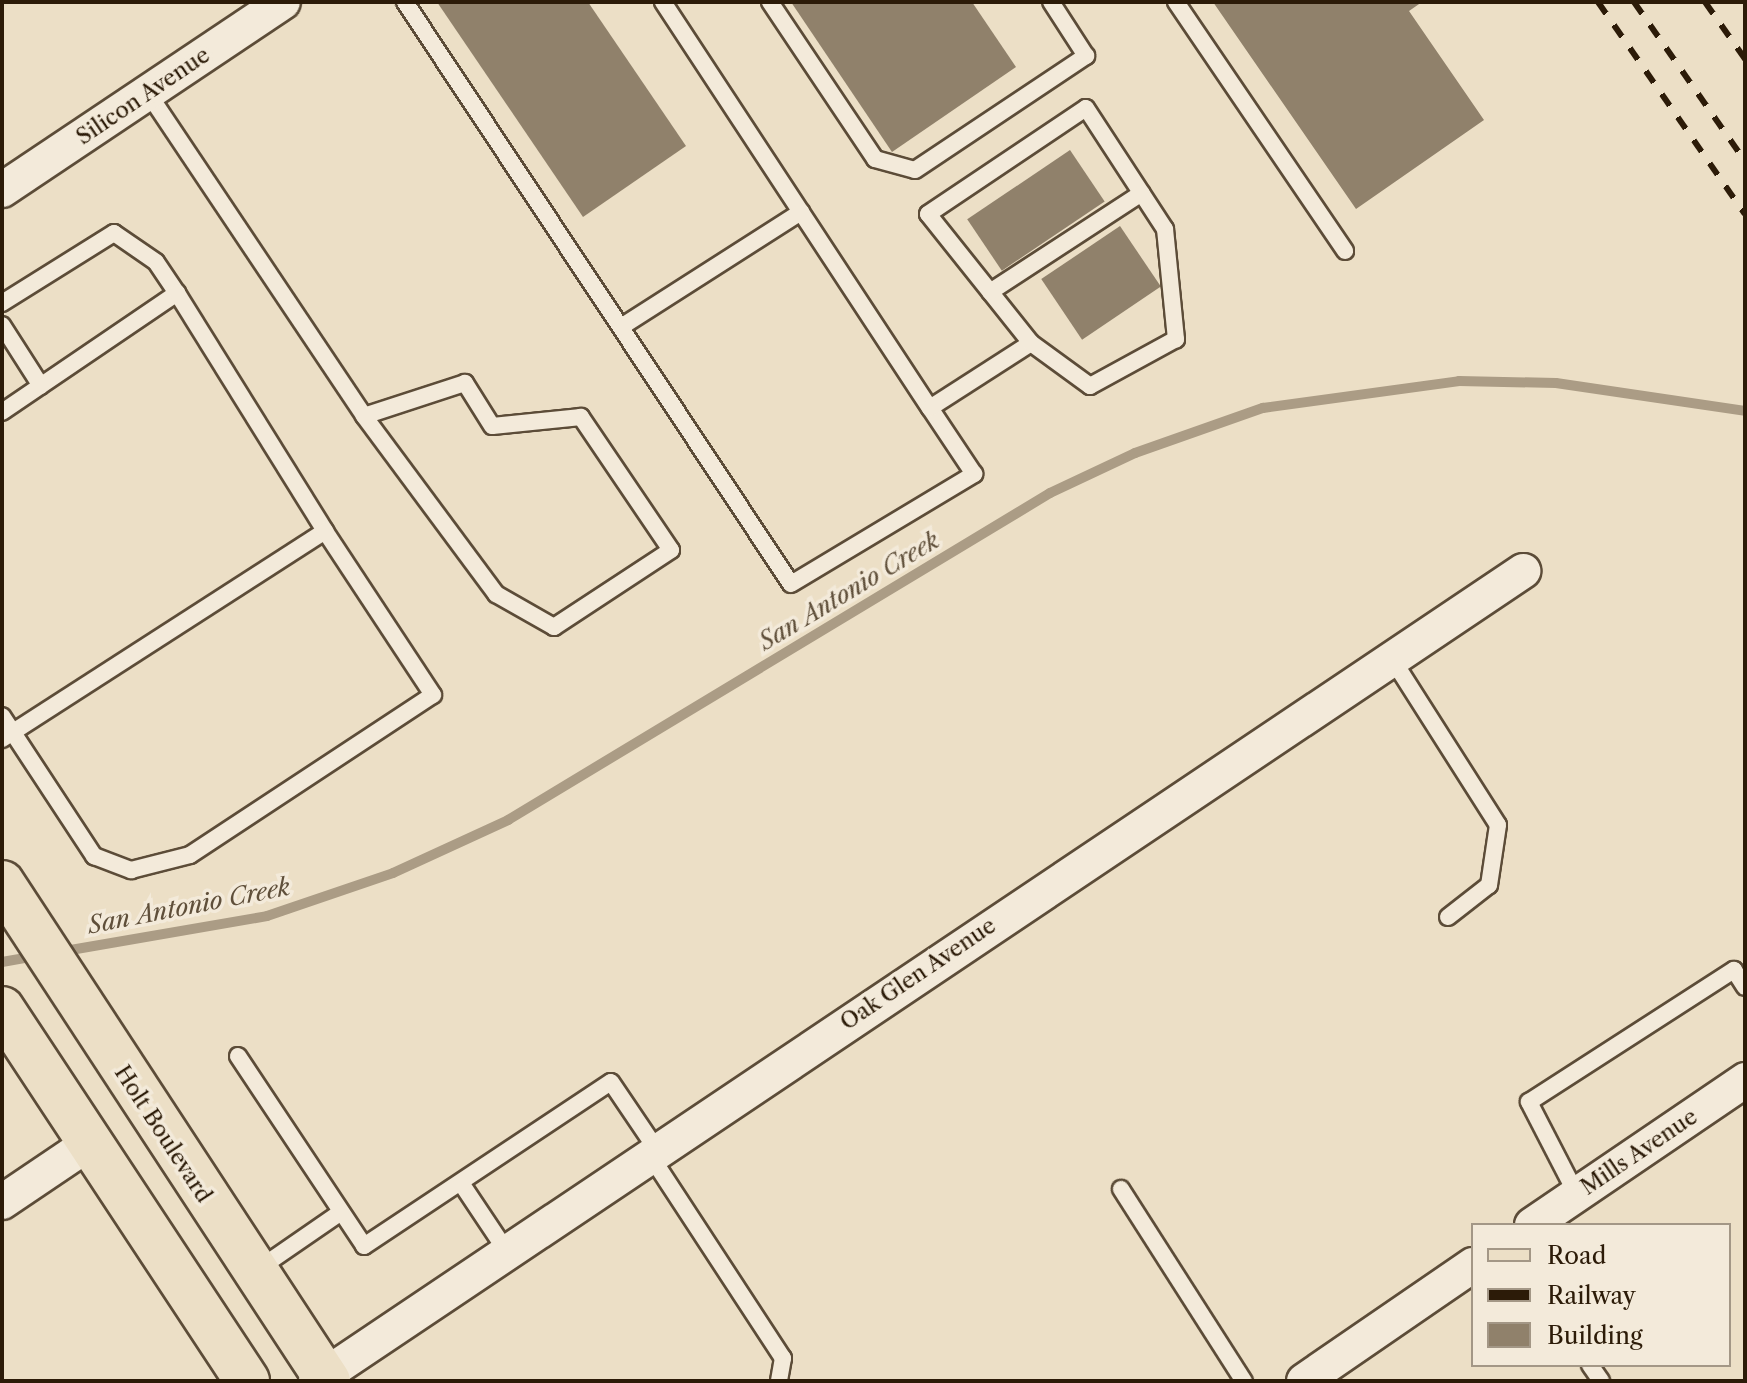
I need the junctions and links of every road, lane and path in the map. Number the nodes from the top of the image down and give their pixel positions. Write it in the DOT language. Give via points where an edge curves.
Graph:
graph roads {
  1 [pos="283,2"];
  2 [pos="405,2"];
  3 [pos="663,2"];
  4 [pos="770,2"];
  5 [pos="1051,2"];
  6 [pos="1176,2"];
  7 [pos="148,93"];
  8 [pos="2,190"];
  9 [pos="1142,193"];
  10 [pos="801,212"];
  11 [pos="1345,251"];
  12 [pos="990,292"];
  13 [pos="177,293"];
  14 [pos="2,303"];
  15 [pos="2,325"];
  16 [pos="621,327"];
  17 [pos="1031,343"];
  18 [pos="41,386"];
  19 [pos="930,408"];
  20 [pos="2,412"];
  21 [pos="364,416"];
  22 [pos="325,531"];
  23 [pos="1523,571"];
  24 [pos="1391,657"];
  25 [pos="2,716"];
  26 [pos="7,736"];
  27 [pos="2,883"];
  28 [pos="1448,917"];
  29 [pos="1745,987"];
  30 [pos="2,1009"];
  31 [pos="238,1056"];
  32 [pos="1745,1080"];
  33 [pos="88,1144"];
  34 [pos="654,1152"];
  35 [pos="461,1183"];
  36 [pos="1121,1189"];
  37 [pos="1577,1195"];
  38 [pos="2,1202"];
  39 [pos="341,1212"];
  40 [pos="1535,1223"];
  41 [pos="507,1252"];
  42 [pos="1471,1266"];
  43 [pos="254,1272"];
  44 [pos="323,1379"];
  45 [pos="243,1380"];
  46 [pos="779,1381"];
  47 [pos="1244,1381"];
  48 [pos="1304,1381"];
  1 -- 7 [label="street, Silicon Avenue"];
  2 -- 16 [label="lane"];
  3 -- 10 [label="lane"];
  4 -- 5 [label="lane" via="875,159 915,170 1086,56"];
  6 -- 11 [label="lane"];
  7 -- 8 [label="street, Silicon Avenue"];
  7 -- 21 [label="lane"];
  9 -- 12 [label="lane"];
  9 -- 12 [label="lane" via="1086,108 928,214"];
  9 -- 17 [label="lane" via="1165,229 1176,339 1090,386"];
  10 -- 16 [label="lane"];
  10 -- 19 [label="lane"];
  12 -- 17 [label="lane"];
  13 -- 14 [label="lane" via="156,262 114,233"];
  13 -- 18 [label="lane"];
  13 -- 22 [label="lane"];
  15 -- 18 [label="lane"];
  16 -- 19 [label="lane" via="791,584 974,474"];
  17 -- 19 [label="lane"];
  18 -- 20 [label="lane"];
  21 -- 21 [label="lane" via="496,594 554,627 671,550 581,417 492,426 465,383"];
  22 -- 26 [label="lane"];
  22 -- 26 [label="lane" via="433,695 190,855 131,870 94,856"];
  23 -- 24 [label="street, Oak Glen Avenue"];
  24 -- 28 [label="lane" via="1498,825 1489,885"];
  24 -- 34 [label="street, Oak Glen Avenue"];
  25 -- 26 [label="lane"];
  27 -- 43 [label="main road, Holt Boulevard"];
  29 -- 37 [label="lane" via="1734,970 1529,1102"];
  30 -- 33 [label="main road"];
  31 -- 39 [label="lane"];
  32 -- 37 [label="street, Mills Avenue"];
  33 -- 38 [label="street"];
  33 -- 45 [label="main road"];
  34 -- 35 [label="lane" via="611,1082"];
  34 -- 41 [label="street, Oak Glen Avenue"];
  34 -- 46 [label="lane" via="783,1358"];
  35 -- 39 [label="lane" via="364,1246"];
  35 -- 41 [label="lane"];
  36 -- 47 [label="lane"];
  37 -- 40 [label="street, Mills Avenue"];
  39 -- 43 [label="lane"];
  41 -- 44 [label="street, Oak Glen Avenue"];
  42 -- 48 [label="street"];
  43 -- 44 [label="main road, Holt Boulevard"];
}
